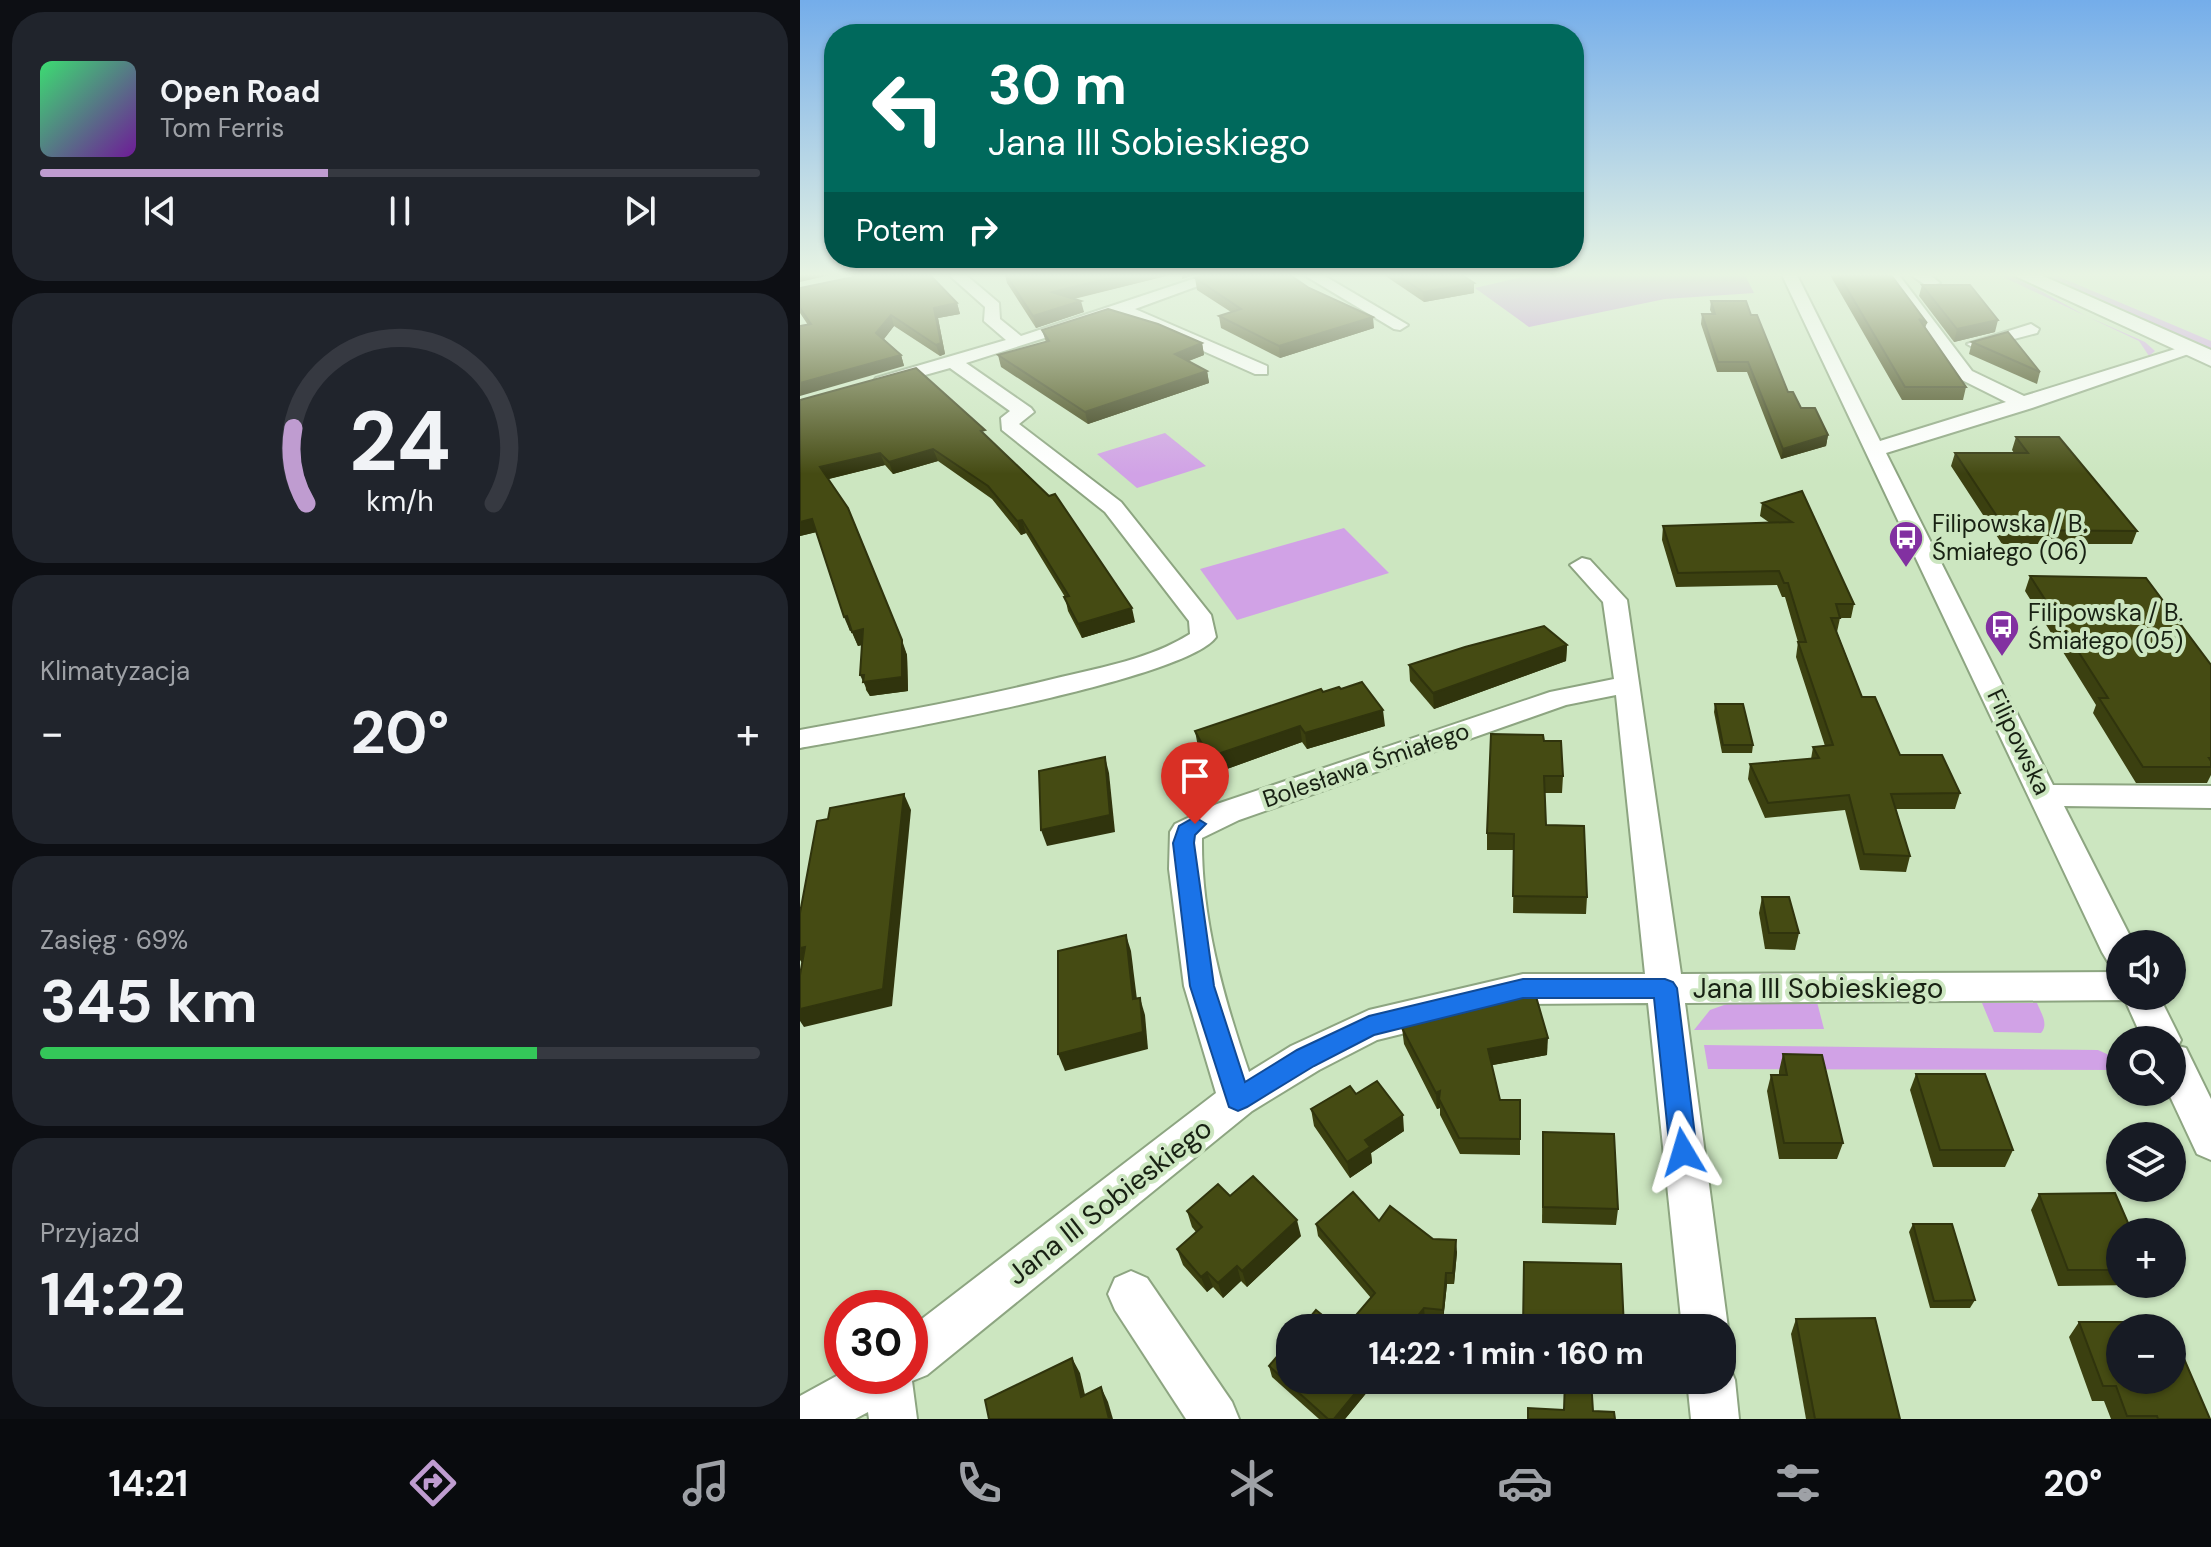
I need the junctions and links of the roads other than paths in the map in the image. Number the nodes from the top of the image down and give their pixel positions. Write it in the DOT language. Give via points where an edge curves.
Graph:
graph roads {
  1 [pos="1196,341"];
  2 [pos="1821,341"];
  3 [pos="1940,341"];
  4 [pos="1987,341"];
  5 [pos="2172,341"];
  6 [pos="1019,342"];
  7 [pos="1948,352"];
  8 [pos="2201,354"];
  9 [pos="953,362"];
  10 [pos="1261,370"];
  11 [pos="861,388"];
  12 [pos="2025,404"];
  13 [pos="1874,450"];
  14 [pos="1582,565"];
  15 [pos="1628,684"];
  16 [pos="800,739"];
  17 [pos="2045,795"];
  18 [pos="2211,797"];
  19 [pos="2109,930"];
  20 [pos="2106,987"];
  21 [pos="1665,988"];
  22 [pos="2186,1089"];
  23 [pos="1238,1099"];
  24 [pos="2211,1141"];
  25 [pos="1131,1294"];
  26 [pos="1703,1314"];
  27 [pos="928,1344"];
  28 [pos="853,1394"];
  29 [pos="890,1394"];
  30 [pos="1712,1394"];
  31 [pos="806,1419"];
  32 [pos="893,1419"];
  33 [pos="1215,1419"];
  34 [pos="1715,1419"];
  1 -- 10 [label="street"];
  2 -- 13 [label="street, Filipowska"];
  3 -- 7 [label="street"];
  4 -- 7 [label="street"];
  5 -- 8 [label="main road"];
  6 -- 9 [label="street"];
  7 -- 12 [label="street" via="1966,375"];
  8 -- 12 [label="street"];
  9 -- 11 [label="street"];
  9 -- 16 [label="street" via="1024,412 1011,418 1009,426 1113,507 1202,620 1203,637 1180,653 1113,673 980,706"];
  12 -- 13 [label="street"];
  13 -- 17 [label="street, Filipowska"];
  14 -- 15 [label="street" via="1615,600"];
  15 -- 21 [label="street"];
  15 -- 23 [label="street, Bolesława Śmiałego" via="1560,698 1207,819 1186,832 1185,869 1202,986"];
  17 -- 18 [label="street"];
  17 -- 19 [label="street, Filipowska"];
  20 -- 21 [label="street, Jana III Sobieskiego"];
  21 -- 23 [label="street, Jana III Sobieskiego" via="1523,989 1369,1026"];
  21 -- 26 [label="street"];
  22 -- 24 [label="street"];
  23 -- 27 [label="street, Jana III Sobieskiego"];
  25 -- 33 [label="street"];
  28 -- 31 [label="street"];
  29 -- 32 [label="street"];
  30 -- 34 [label="street"];
}
